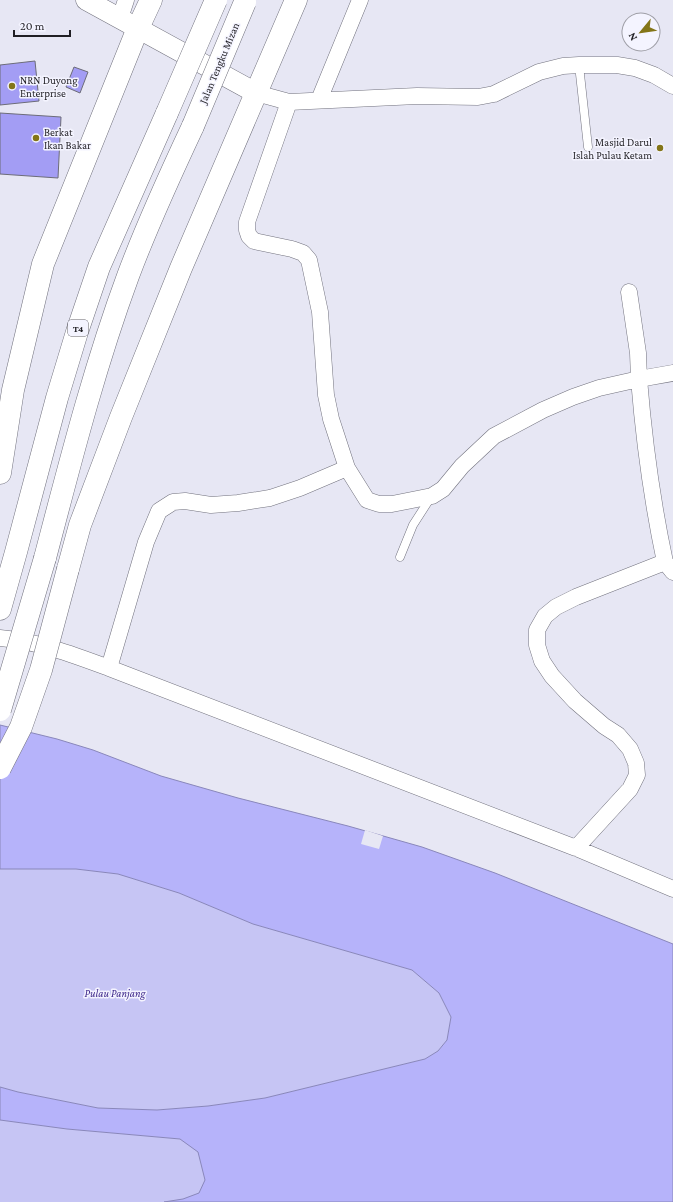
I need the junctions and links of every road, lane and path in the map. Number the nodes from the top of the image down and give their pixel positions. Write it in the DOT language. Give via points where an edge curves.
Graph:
graph roads {
  1 [pos="86,0"];
  2 [pos="151,0"];
  3 [pos="216,0"];
  4 [pos="296,0"];
  5 [pos="360,0"];
  6 [pos="245,1"];
  7 [pos="128,16"];
  8 [pos="579,65"];
  9 [pos="673,86"];
  10 [pos="256,93"];
  11 [pos="319,100"];
  12 [pos="289,102"];
  13 [pos="588,147"];
  14 [pos="629,292"];
  15 [pos="673,373"];
  16 [pos="639,379"];
  17 [pos="347,468"];
  18 [pos="0,473"];
  19 [pos="432,496"];
  20 [pos="400,557"];
  21 [pos="669,567"];
  22 [pos="0,609"];
  23 [pos="0,638"];
  24 [pos="109,668"];
  25 [pos="0,710"];
  26 [pos="0,768"];
  27 [pos="576,848"];
  28 [pos="673,889"];
  1 -- 7 [label="street"];
  2 -- 7 [label="highway"];
  3 -- 22 [label="highway, T4, bridge" via="97,274 57,398"];
  4 -- 10 [label="highway"];
  5 -- 11 [label="street"];
  6 -- 25 [label="highway, Jalan Tengku Mizan, bridge" via="128,276 85,407 45,558"];
  7 -- 10 [label="street"];
  7 -- 18 [label="highway" via="43,264 13,390"];
  8 -- 9 [label="street" via="617,65 635,68"];
  8 -- 11 [label="street" via="539,72 494,94 478,97 417,96"];
  8 -- 13 [label="lane"];
  10 -- 12 [label="street"];
  10 -- 26 [label="highway, bridge" via="181,268 80,525 41,670 21,727"];
  11 -- 12 [label="street"];
  12 -- 17 [label="street" via="247,222 247,230 254,241 292,249 303,253 309,260 320,312 326,395"];
  14 -- 16 [label="street"];
  15 -- 16 [label="street"];
  16 -- 19 [label="street" via="573,397 494,436 462,466 443,489"];
  16 -- 21 [label="street" via="648,472 656,520"];
  17 -- 19 [label="street" via="367,500 379,504"];
  17 -- 24 [label="street" via="270,498 238,504 173,502 159,510 146,542"];
  19 -- 20 [label="lane" via="413,525"];
  21 -- 27 [label="street" via="576,597 545,616 537,630 537,645 542,661 552,676 575,701 618,735 630,749 636,763 637,775 630,789"];
  23 -- 24 [label="street" via="62,651"];
  24 -- 27 [label="street"];
  27 -- 28 [label="street"];
}
